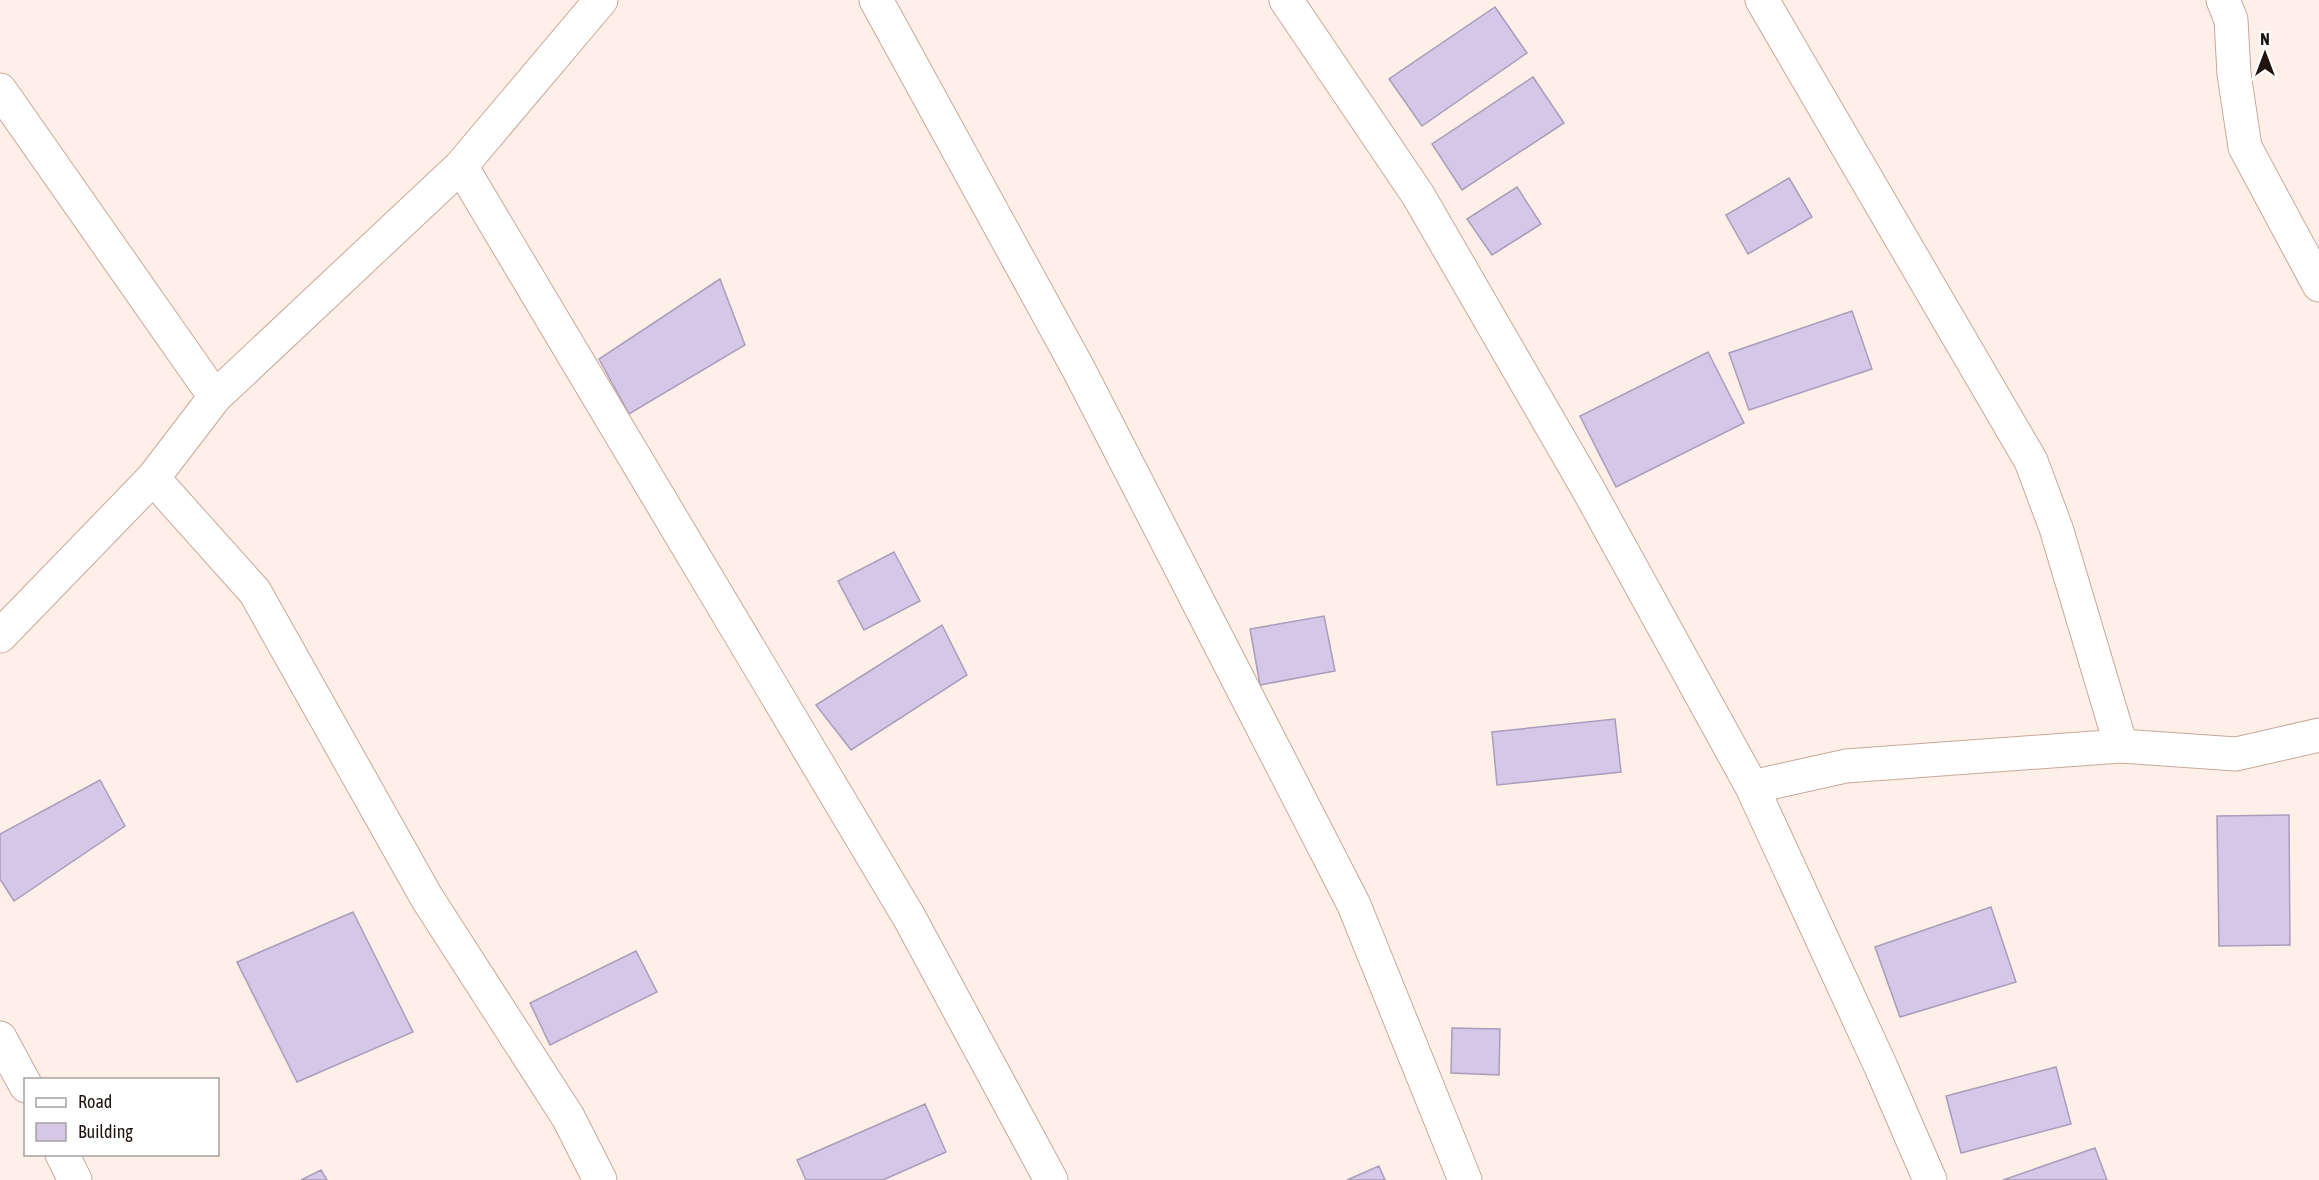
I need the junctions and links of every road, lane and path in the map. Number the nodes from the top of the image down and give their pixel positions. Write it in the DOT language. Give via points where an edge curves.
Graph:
graph roads {
  1 [pos="601,0"];
  2 [pos="876,0"];
  3 [pos="1286,0"];
  4 [pos="1762,0"];
  5 [pos="2223,0"];
  6 [pos="0,90"];
  7 [pos="461,165"];
  8 [pos="2319,285"];
  9 [pos="215,397"];
  10 [pos="153,478"];
  11 [pos="0,636"];
  12 [pos="2319,735"];
  13 [pos="2121,746"];
  14 [pos="1752,787"];
  15 [pos="0,1038"];
  16 [pos="24,1082"];
  17 [pos="63,1156"];
  18 [pos="75,1180"];
  19 [pos="600,1180"];
  20 [pos="1051,1180"];
  21 [pos="1464,1180"];
  22 [pos="1930,1180"];
  1 -- 7 [label="street"];
  2 -- 21 [label="street" via="1079,370 1353,905"];
  3 -- 14 [label="street" via="1418,195 1588,489"];
  4 -- 13 [label="street" via="2031,461 2056,528"];
  5 -- 8 [label="street" via="2231,20 2234,75 2245,147"];
  6 -- 9 [label="street"];
  7 -- 9 [label="street"];
  7 -- 20 [label="street" via="909,917"];
  9 -- 10 [label="street"];
  10 -- 11 [label="street"];
  10 -- 19 [label="street" via="255,592 427,898 568,1117"];
  12 -- 13 [label="street" via="2236,754"];
  13 -- 14 [label="street" via="1846,766"];
  14 -- 22 [label="street"];
  15 -- 16 [label="street"];
  17 -- 18 [label="street"];
}
